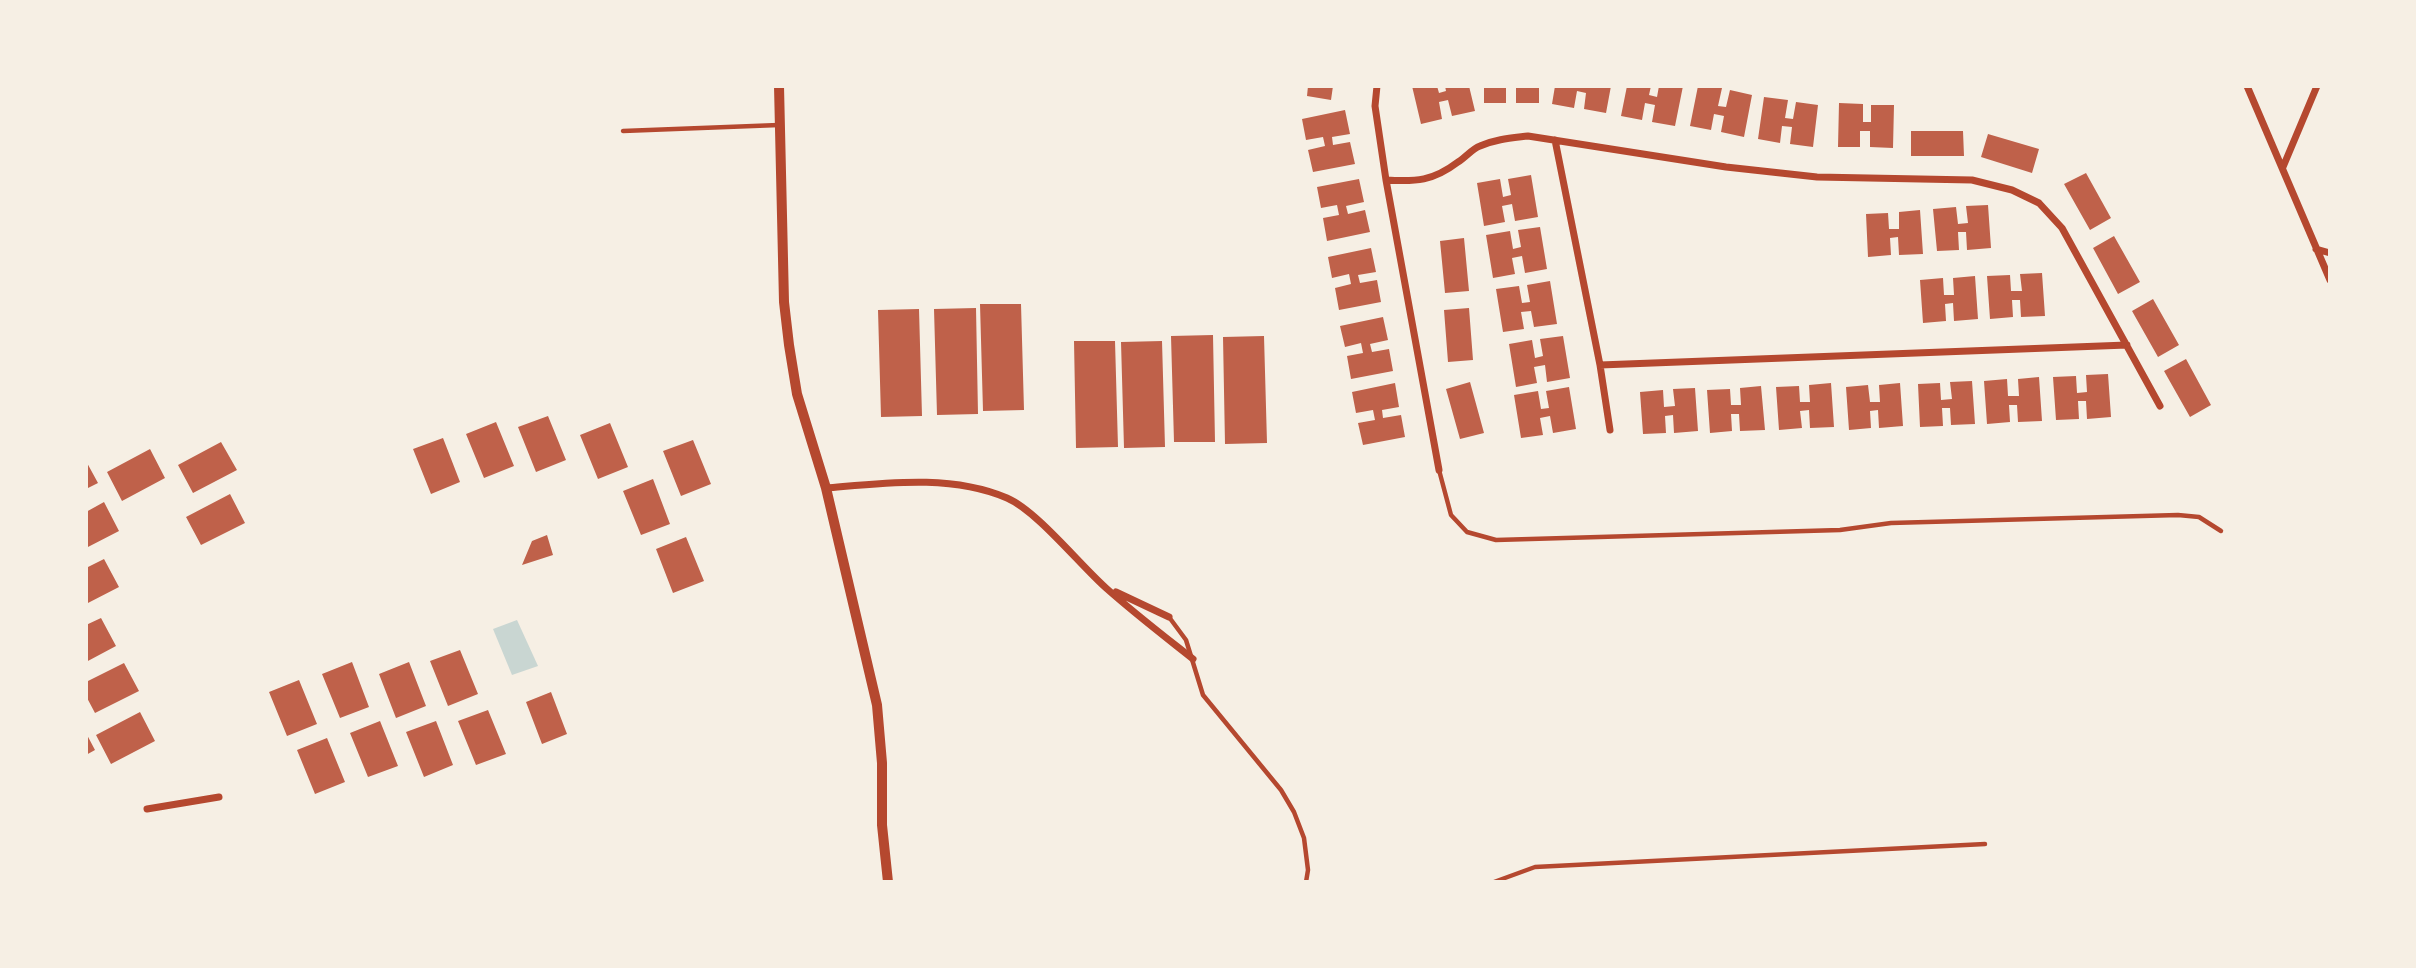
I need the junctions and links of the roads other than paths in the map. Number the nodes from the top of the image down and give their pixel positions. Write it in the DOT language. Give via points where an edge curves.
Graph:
graph roads {
  1 [pos="779,86"];
  2 [pos="1377,86"];
  3 [pos="2247,86"];
  4 [pos="2317,86"];
  5 [pos="780,125"];
  6 [pos="623,131"];
  7 [pos="1555,141"];
  8 [pos="2283,167"];
  9 [pos="1386,180"];
  10 [pos="2316,249"];
  11 [pos="2330,253"];
  12 [pos="2330,280"];
  13 [pos="2127,345"];
  14 [pos="1600,365"];
  15 [pos="2160,406"];
  16 [pos="1610,430"];
  17 [pos="1439,470"];
  18 [pos="826,488"];
  19 [pos="2221,531"];
  20 [pos="1106,588"];
  21 [pos="1169,617"];
  22 [pos="1193,659"];
  23 [pos="219,797"];
  24 [pos="147,809"];
  25 [pos="1985,844"];
  26 [pos="888,882"];
  27 [pos="1306,882"];
  28 [pos="1494,882"];
  1 -- 5 [label="street"];
  2 -- 9 [label="street" via="1375,106"];
  3 -- 8 [label="street"];
  4 -- 8 [label="street"];
  5 -- 6 [label="lane"];
  5 -- 18 [label="street" via="789,345 797,394"];
  7 -- 9 [label="street" via="1528,136 1499,139 1477,146 1431,178"];
  7 -- 13 [label="street" via="1804,176 1972,180 2012,190 2039,203 2063,228"];
  7 -- 14 [label="street"];
  8 -- 10 [label="street"];
  9 -- 17 [label="street"];
  10 -- 11 [label="street"];
  10 -- 12 [label="street"];
  13 -- 14 [label="street"];
  13 -- 15 [label="street"];
  14 -- 16 [label="street"];
  17 -- 19 [label="lane" via="1451,515 1467,532 1496,540 2178,515 2199,517"];
  18 -- 20 [label="street" via="895,482 961,485 999,495 1030,514"];
  18 -- 26 [label="street" via="877,705"];
  20 -- 21 [label="street"];
  20 -- 22 [label="street"];
  21 -- 22 [label="lane"];
  22 -- 27 [label="lane" via="1203,695 1294,812 1304,838"];
  23 -- 24 [label="street"];
  25 -- 28 [label="lane" via="1535,867"];
}
